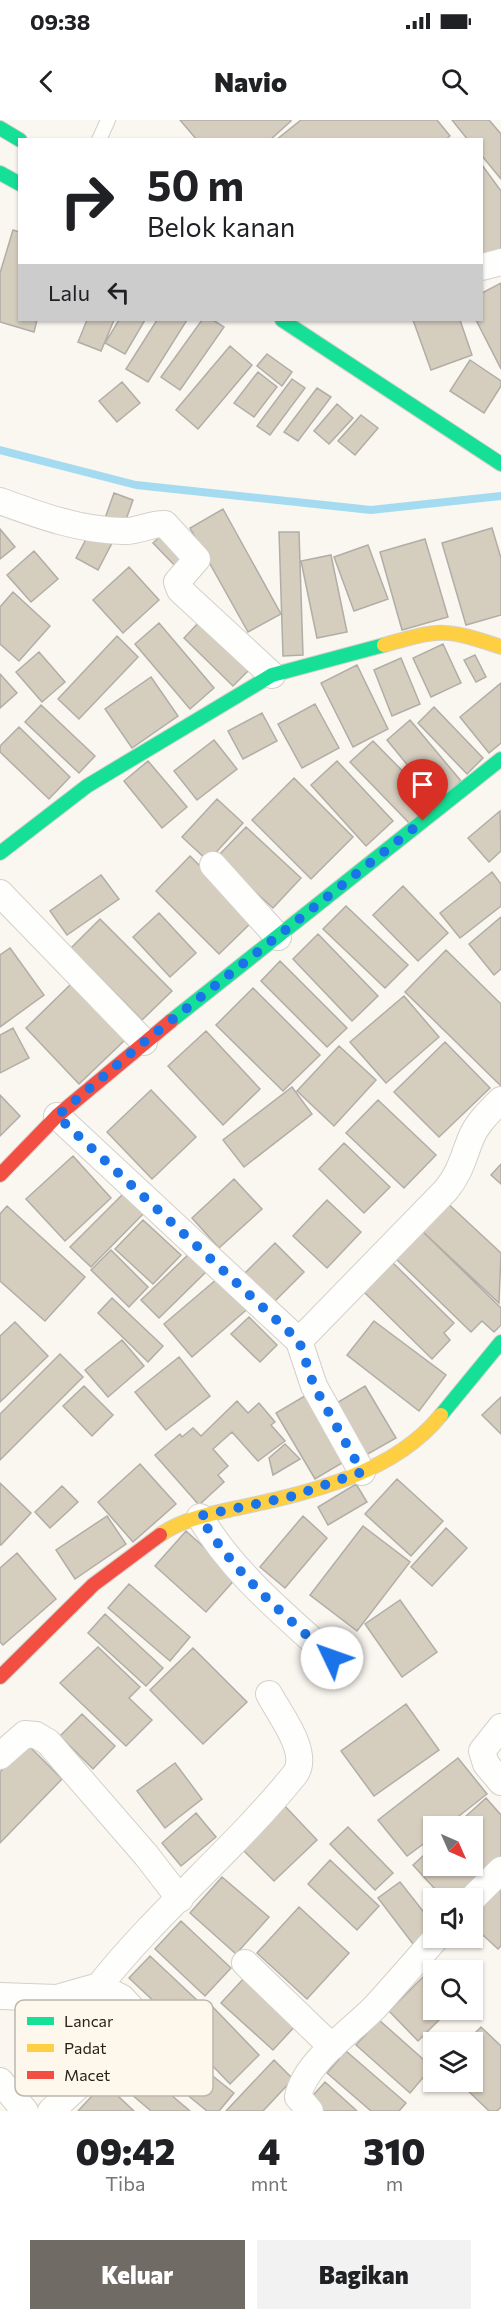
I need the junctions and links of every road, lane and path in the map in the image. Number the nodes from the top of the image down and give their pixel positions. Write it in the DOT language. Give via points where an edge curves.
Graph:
graph roads {
  1 [pos="108,120"];
  2 [pos="0,128"];
  3 [pos="100,138"];
  4 [pos="18,139"];
  5 [pos="0,173"];
  6 [pos="18,183"];
  7 [pos="501,262"];
  8 [pos="483,267"];
  9 [pos="298,323"];
  10 [pos="501,464"];
  11 [pos="0,501"];
  12 [pos="501,647"];
  13 [pos="272,675"];
  14 [pos="501,759"];
  15 [pos="0,853"];
  16 [pos="213,865"];
  17 [pos="0,893"];
  18 [pos="278,937"];
  19 [pos="144,1042"];
  20 [pos="501,1100"];
  21 [pos="57,1116"];
  22 [pos="0,1176"];
  23 [pos="299,1341"];
  24 [pos="501,1342"];
  25 [pos="362,1472"];
  26 [pos="200,1516"];
  27 [pos="332,1658"];
  28 [pos="0,1677"];
  29 [pos="269,1694"];
  30 [pos="501,1727"];
  31 [pos="0,1756"];
  32 [pos="501,1782"];
  33 [pos="501,1870"];
  34 [pos="483,1888"];
  35 [pos="180,1899"];
  36 [pos="427,1948"];
  37 [pos="245,1963"];
  38 [pos="99,1986"];
  39 [pos="0,1996"];
  40 [pos="123,2000"];
  41 [pos="332,2047"];
  42 [pos="0,2081"];
  43 [pos="67,2096"];
  44 [pos="25,2111"];
  45 [pos="51,2111"];
  46 [pos="310,2111"];
  1 -- 3 [label="lane"];
  2 -- 4 [label="street"];
  5 -- 6 [label="street"];
  7 -- 8 [label="street"];
  9 -- 10 [label="street" via="451,433"];
  11 -- 13 [label="street" via="62,524 88,529 130,531 165,524 197,559 177,582 180,590"];
  12 -- 13 [label="street" via="461,633 434,631"];
  13 -- 15 [label="street" via="87,786"];
  14 -- 18 [label="street"];
  16 -- 18 [label="street"];
  17 -- 19 [label="street"];
  18 -- 19 [label="street"];
  19 -- 21 [label="street"];
  20 -- 23 [label="street" via="479,1123 459,1174 446,1190"];
  21 -- 22 [label="street"];
  21 -- 23 [label="street"];
  23 -- 25 [label="street" via="314,1386"];
  24 -- 25 [label="street" via="429,1430 398,1454"];
  25 -- 26 [label="street" via="293,1496"];
  26 -- 27 [label="street" via="210,1534 263,1594"];
  26 -- 28 [label="street" via="165,1531 93,1585"];
  29 -- 35 [label="street" via="298,1750 300,1767"];
  30 -- 32 [label="street" via="482,1751 486,1764"];
  31 -- 35 [label="street" via="25,1734 48,1742"];
  33 -- 34 [label="street"];
  35 -- 38 [label="street" via="133,1943"];
  36 -- 41 [label="street" via="373,2009"];
  37 -- 41 [label="street"];
  38 -- 39 [label="street" via="57,1998"];
  38 -- 40 [label="street"];
  41 -- 46 [label="street" via="300,2087 298,2097"];
  42 -- 44 [label="street"];
  43 -- 45 [label="street"];
}
